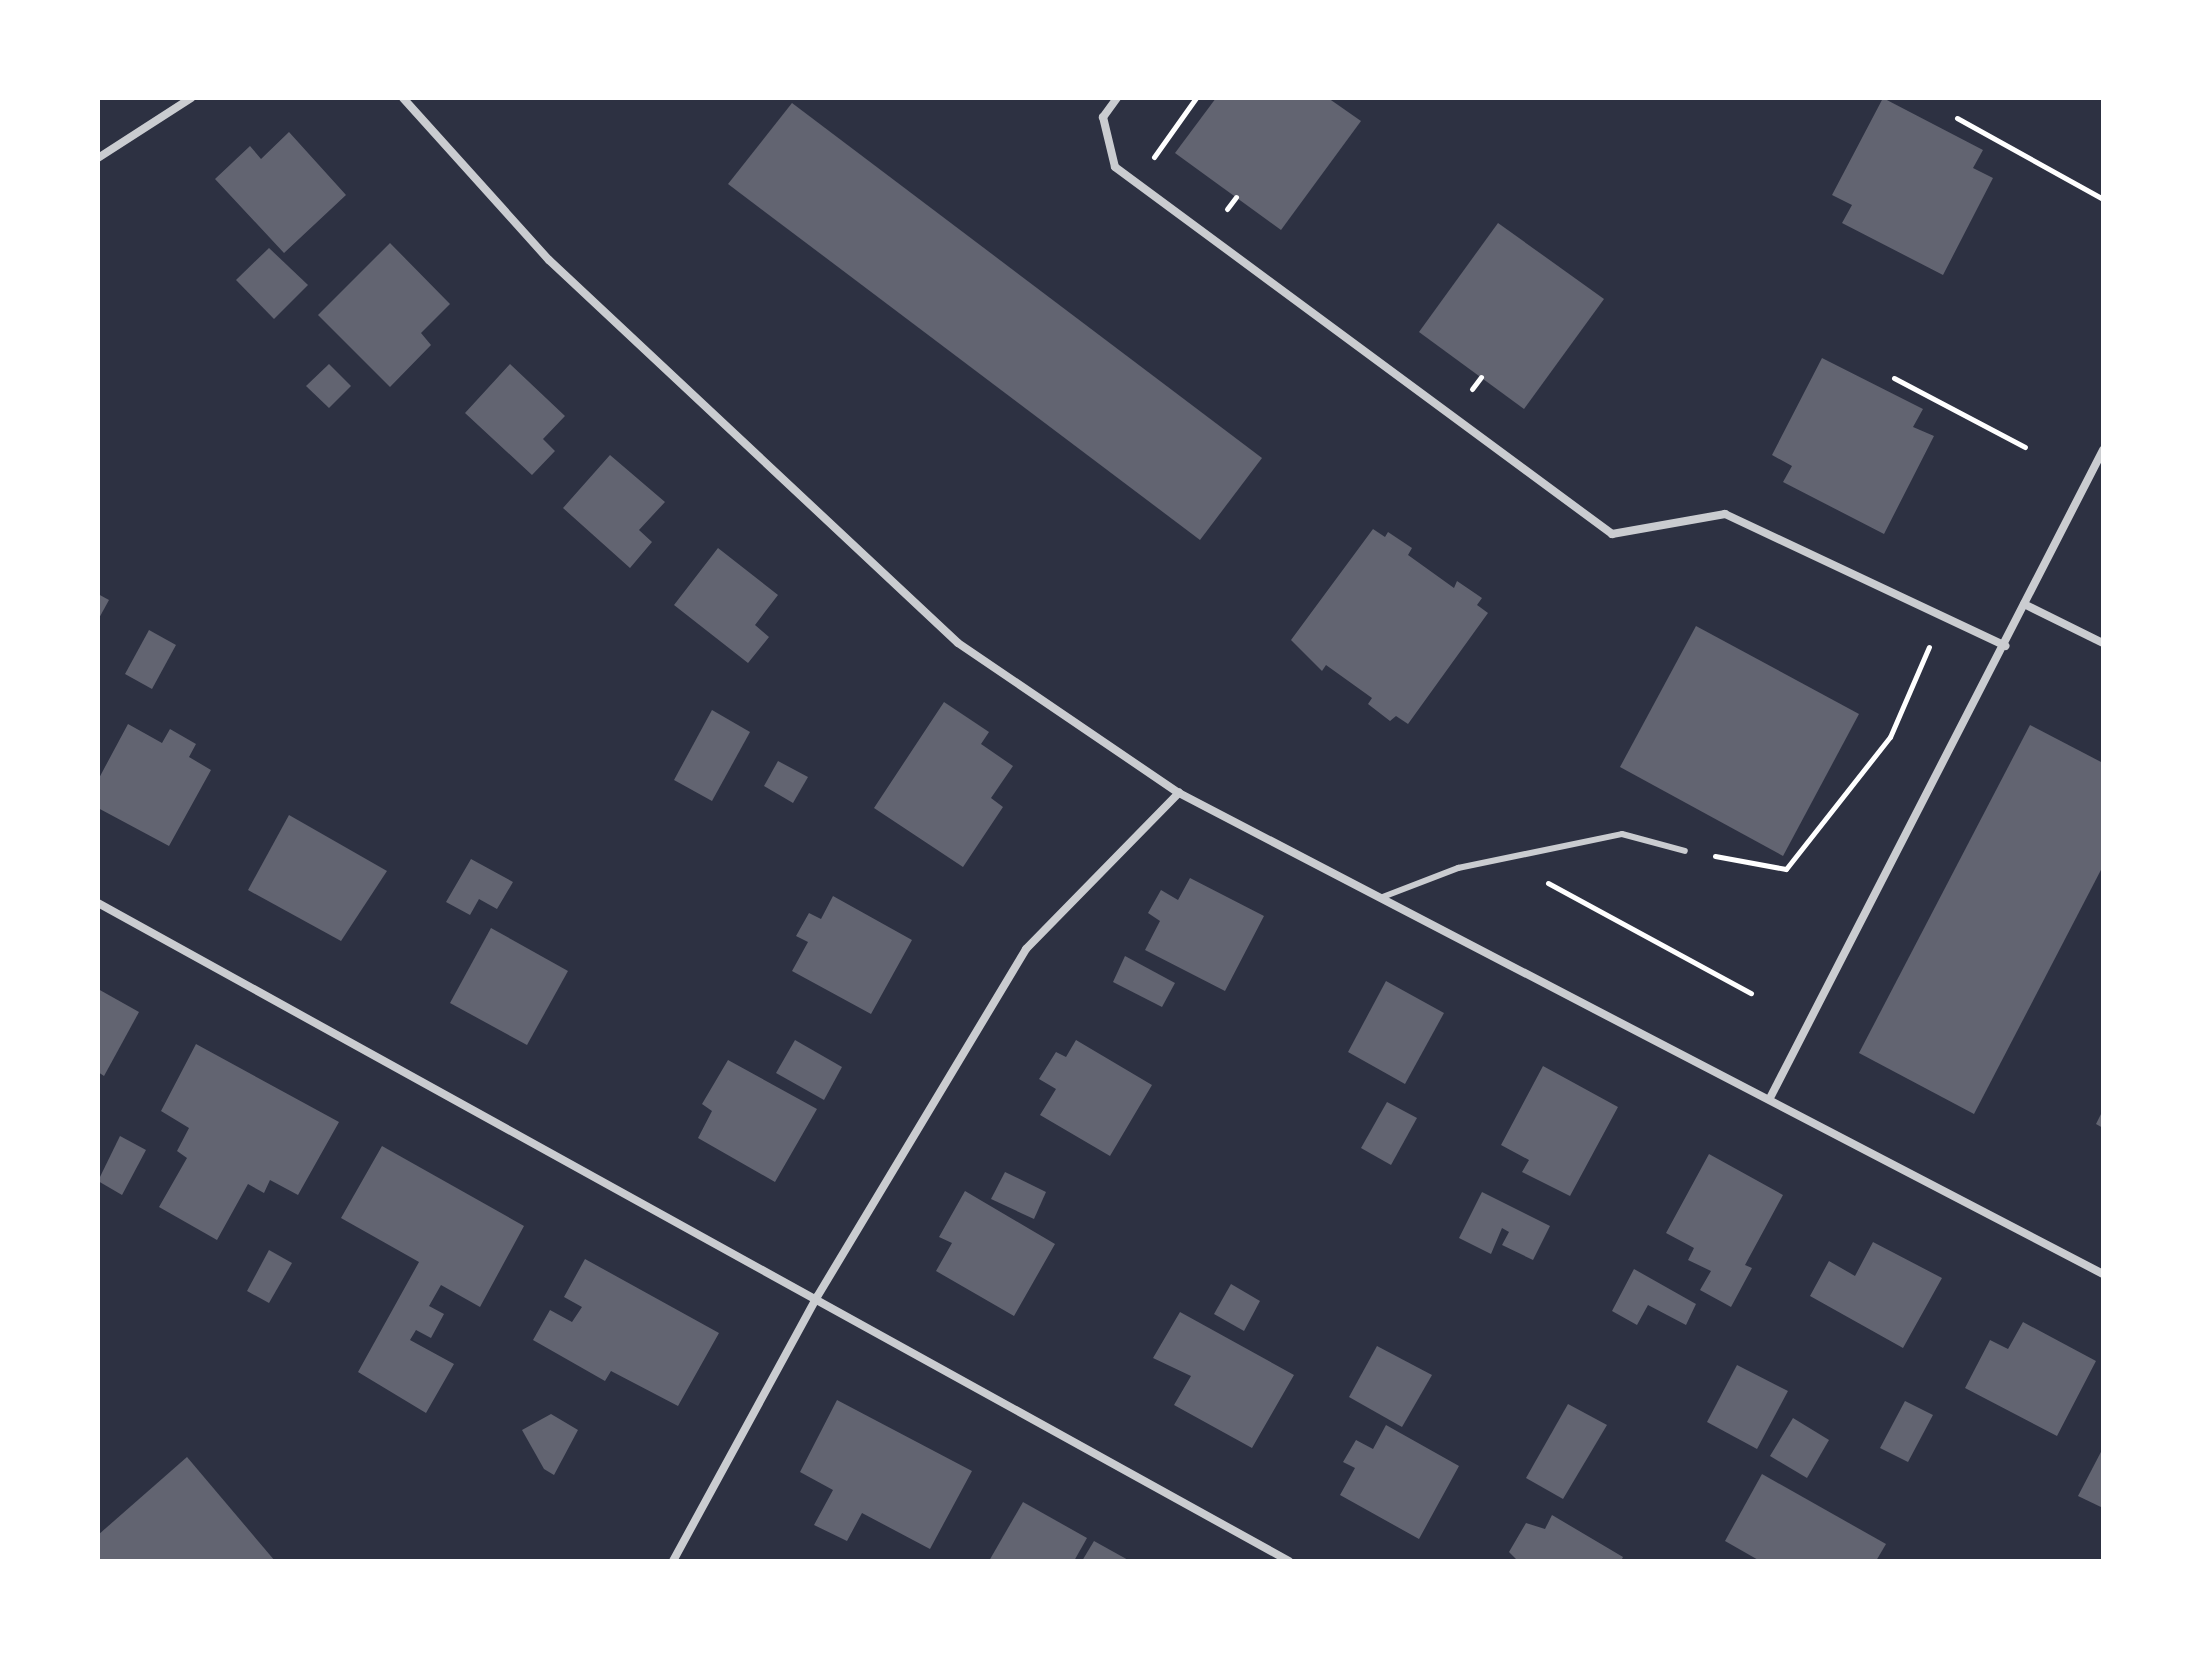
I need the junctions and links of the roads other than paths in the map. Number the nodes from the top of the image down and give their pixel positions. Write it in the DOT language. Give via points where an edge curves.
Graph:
graph roads {
  1 [pos="191,98"];
  2 [pos="403,98"];
  3 [pos="1117,98"];
  4 [pos="98,158"];
  5 [pos="2103,450"];
  6 [pos="2024,604"];
  7 [pos="2103,643"];
  8 [pos="2005,646"];
  9 [pos="1179,793"];
  10 [pos="1685,851"];
  11 [pos="1376,899"];
  12 [pos="98,903"];
  13 [pos="1770,1098"];
  14 [pos="2103,1274"];
  15 [pos="817,1297"];
  16 [pos="673,1561"];
  17 [pos="1289,1561"];
  1 -- 4 [label="street"];
  2 -- 9 [label="street" via="549,260 958,643"];
  3 -- 8 [label="street" via="1103,117 1115,167 1612,534 1725,514"];
  5 -- 6 [label="street"];
  6 -- 7 [label="street"];
  6 -- 8 [label="street"];
  8 -- 13 [label="street"];
  9 -- 11 [label="street"];
  9 -- 15 [label="street" via="1026,949"];
  10 -- 11 [label="lane" via="1622,834 1458,868"];
  11 -- 13 [label="street"];
  12 -- 15 [label="street"];
  13 -- 14 [label="street"];
  15 -- 16 [label="street"];
  15 -- 17 [label="street"];
}
